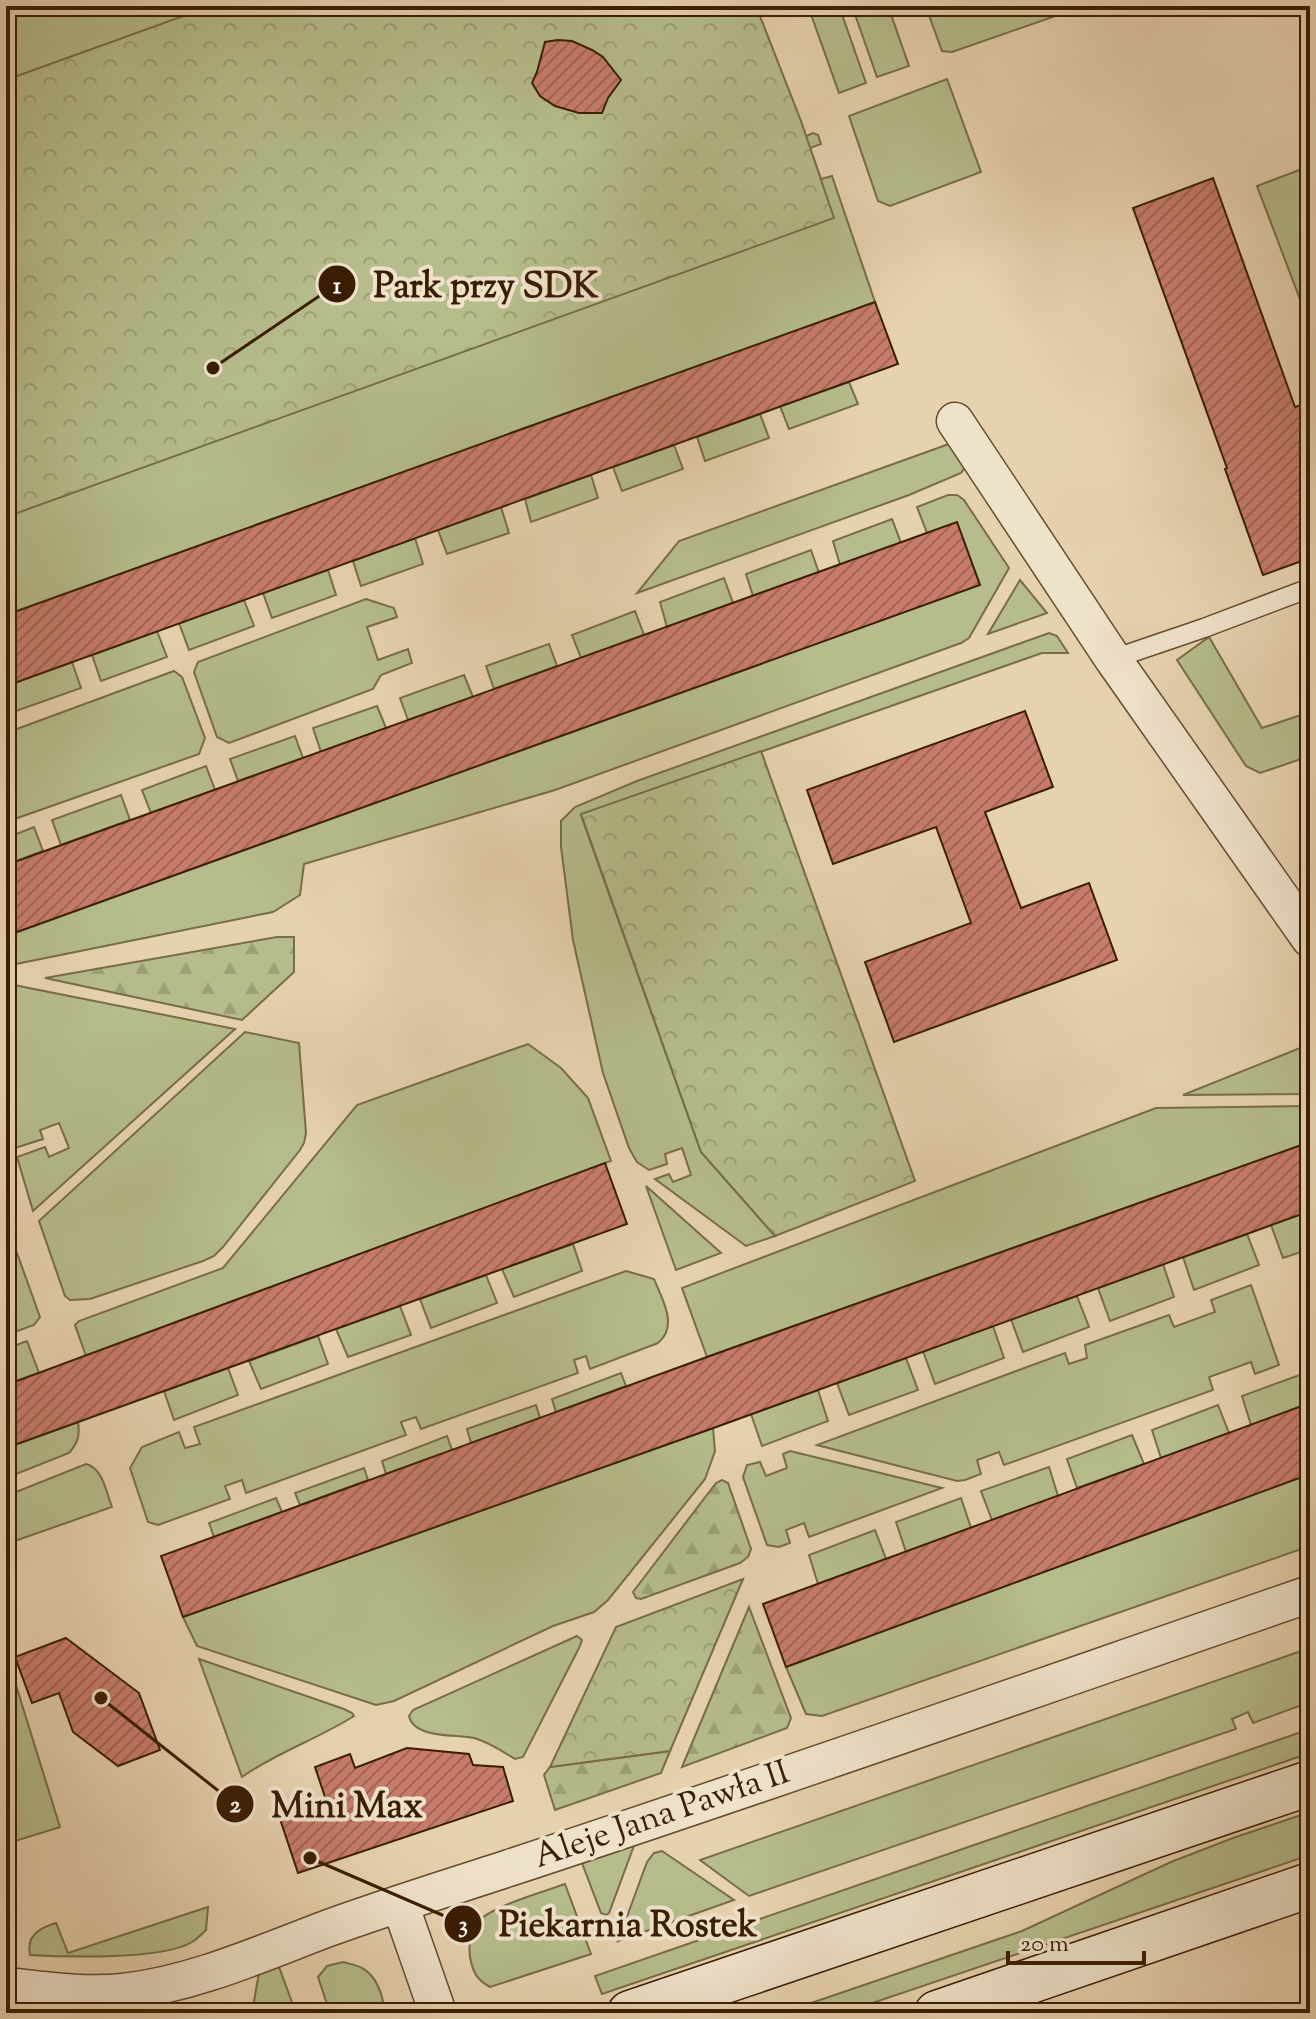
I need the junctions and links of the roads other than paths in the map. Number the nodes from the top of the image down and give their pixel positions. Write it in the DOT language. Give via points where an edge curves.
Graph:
graph roads {
  1 [pos="955,421"];
  2 [pos="1310,588"];
  3 [pos="1113,659"];
  4 [pos="1310,939"];
  5 [pos="1310,1594"];
  6 [pos="1310,1783"];
  7 [pos="1310,1885"];
  8 [pos="400,1904"];
  9 [pos="6,1986"];
  10 [pos="438,2013"];
  11 [pos="630,2013"];
  12 [pos="937,2013"];
  1 -- 3 [label="street"];
  2 -- 3 [label="lane"];
  3 -- 4 [label="street"];
  5 -- 8 [label="street, Aleje Jana Pawła II"];
  6 -- 11 [label="main road"];
  7 -- 12 [label="main road"];
  8 -- 9 [label="street, Aleje Jana Pawła II" via="250,1959 150,1988 84,1993"];
  8 -- 10 [label="street"];
}
